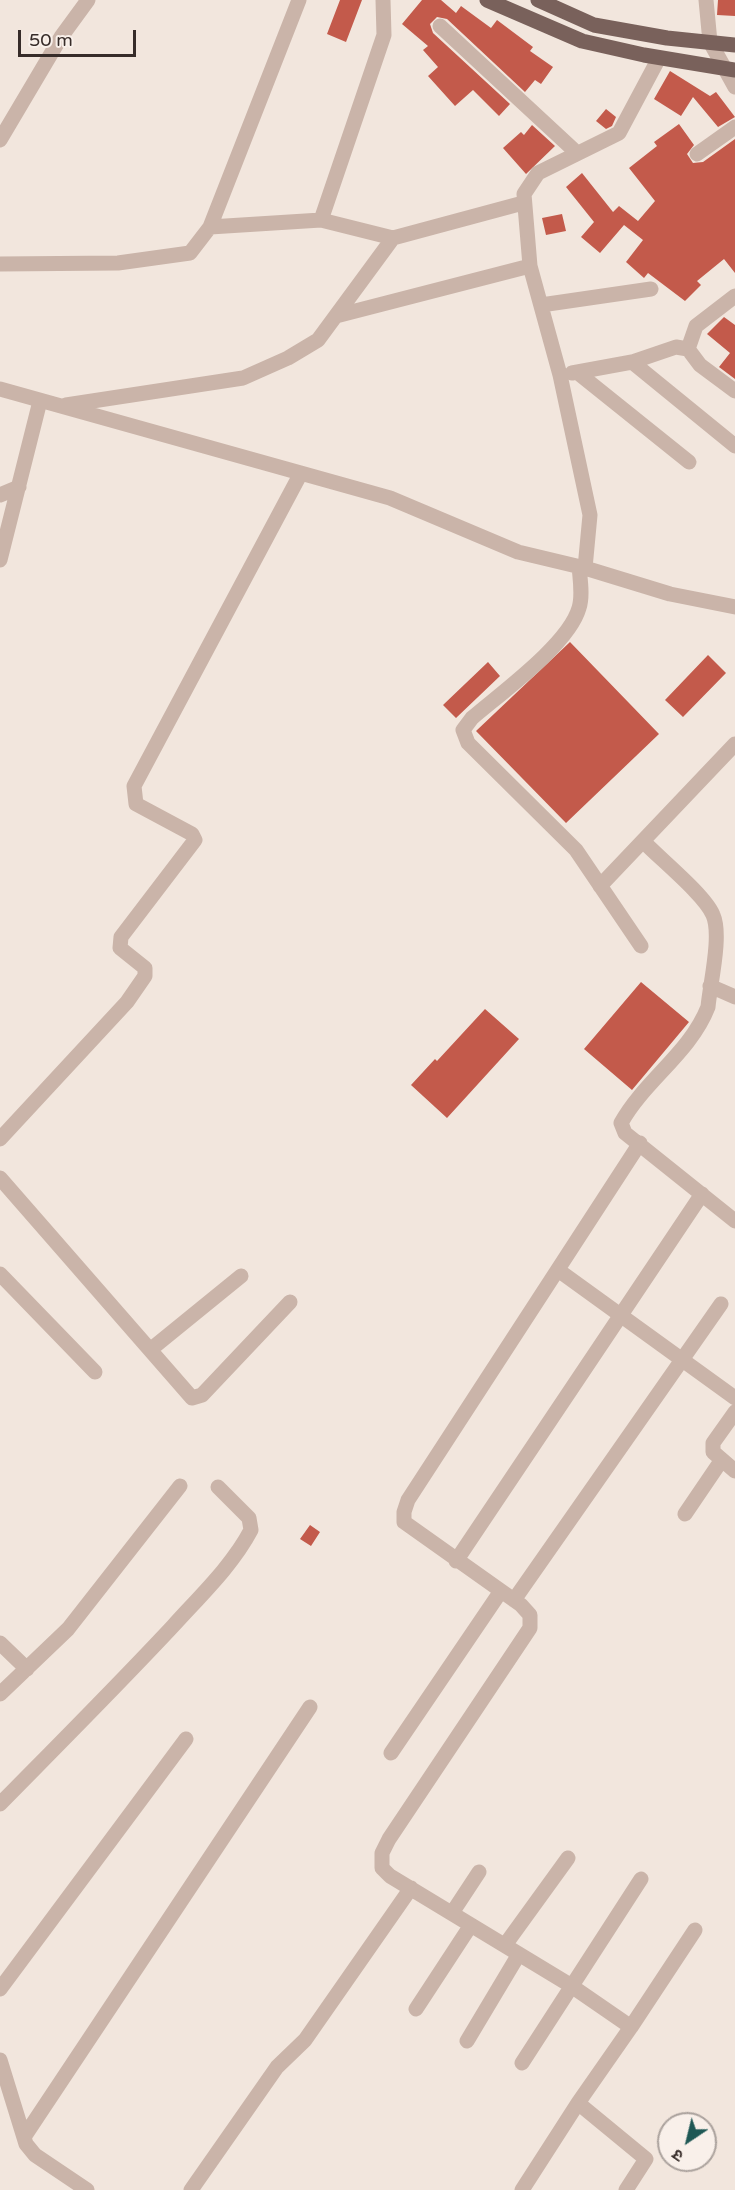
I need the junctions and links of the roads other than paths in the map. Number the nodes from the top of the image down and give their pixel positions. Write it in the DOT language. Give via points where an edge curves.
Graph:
graph roads {
  1 [pos="88,0"];
  2 [pos="299,0"];
  3 [pos="383,0"];
  4 [pos="488,0"];
  5 [pos="538,0"];
  6 [pos="706,0"];
  7 [pos="440,26"];
  8 [pos="710,42"];
  9 [pos="735,45"];
  10 [pos="659,58"];
  11 [pos="730,69"];
  12 [pos="735,87"];
  13 [pos="735,128"];
  14 [pos="0,141"];
  15 [pos="577,153"];
  16 [pos="697,154"];
  17 [pos="523,202"];
  18 [pos="321,219"];
  19 [pos="210,227"];
  20 [pos="393,238"];
  21 [pos="0,264"];
  22 [pos="530,266"];
  23 [pos="651,289"];
  24 [pos="735,296"];
  25 [pos="541,305"];
  26 [pos="336,316"];
  27 [pos="688,350"];
  28 [pos="632,362"];
  29 [pos="578,373"];
  30 [pos="560,375"];
  31 [pos="0,389"];
  32 [pos="735,391"];
  33 [pos="40,401"];
  34 [pos="59,406"];
  35 [pos="735,446"];
  36 [pos="689,462"];
  37 [pos="301,473"];
  38 [pos="19,487"];
  39 [pos="0,495"];
  40 [pos="0,560"];
  41 [pos="582,567"];
  42 [pos="735,607"];
  43 [pos="735,744"];
  44 [pos="643,841"];
  45 [pos="600,886"];
  46 [pos="641,946"];
  47 [pos="710,986"];
  48 [pos="735,997"];
  49 [pos="0,1139"];
  50 [pos="640,1143"];
  51 [pos="0,1178"];
  52 [pos="702,1194"];
  53 [pos="735,1221"];
  54 [pos="558,1270"];
  55 [pos="0,1274"];
  56 [pos="241,1276"];
  57 [pos="290,1302"];
  58 [pos="721,1304"];
  59 [pos="620,1317"];
  60 [pos="150,1350"];
  61 [pos="681,1360"];
  62 [pos="95,1372"];
  63 [pos="735,1398"];
  64 [pos="735,1413"];
  65 [pos="721,1461"];
  66 [pos="735,1471"];
  67 [pos="180,1486"];
  68 [pos="218,1487"];
  69 [pos="685,1514"];
  70 [pos="456,1561"];
  71 [pos="507,1595"];
  72 [pos="0,1643"];
  73 [pos="27,1669"];
  74 [pos="0,1694"];
  75 [pos="310,1707"];
  76 [pos="186,1739"];
  77 [pos="391,1753"];
  78 [pos="0,1804"];
  79 [pos="568,1858"];
  80 [pos="479,1872"];
  81 [pos="641,1879"];
  82 [pos="411,1888"];
  83 [pos="452,1913"];
  84 [pos="471,1925"];
  85 [pos="695,1930"];
  86 [pos="505,1945"];
  87 [pos="519,1954"];
  88 [pos="570,1985"];
  89 [pos="0,1989"];
  90 [pos="416,2009"];
  91 [pos="631,2027"];
  92 [pos="467,2041"];
  93 [pos="0,2060"];
  94 [pos="522,2063"];
  95 [pos="578,2103"];
  96 [pos="24,2137"];
  97 [pos="87,2190"];
  98 [pos="191,2190"];
  99 [pos="522,2190"];
  100 [pos="626,2190"];
  1 -- 14 [label="street" via="61,37"];
  2 -- 19 [label="street"];
  3 -- 18 [label="street" via="384,35"];
  4 -- 10 [label="main road" via="582,41"];
  5 -- 8 [label="main road" via="594,25"];
  6 -- 8 [label="street"];
  7 -- 15 [label="street"];
  8 -- 9 [label="main road"];
  8 -- 11 [label="street"];
  10 -- 11 [label="main road"];
  10 -- 15 [label="street" via="619,133"];
  11 -- 12 [label="street"];
  13 -- 16 [label="street"];
  15 -- 17 [label="street" via="538,173"];
  17 -- 20 [label="street"];
  17 -- 22 [label="street"];
  18 -- 19 [label="street"];
  18 -- 20 [label="street"];
  19 -- 21 [label="street" via="190,254 118,263"];
  20 -- 26 [label="street"];
  22 -- 25 [label="street"];
  22 -- 26 [label="street"];
  23 -- 25 [label="street"];
  24 -- 27 [label="street" via="696,326"];
  25 -- 30 [label="street"];
  26 -- 34 [label="street" via="318,340 243,378"];
  27 -- 28 [label="street" via="676,347"];
  27 -- 32 [label="street" via="700,365"];
  28 -- 29 [label="street"];
  28 -- 35 [label="street"];
  29 -- 30 [label="street"];
  29 -- 36 [label="street"];
  30 -- 41 [label="street" via="590,515"];
  31 -- 33 [label="street"];
  33 -- 34 [label="street"];
  33 -- 38 [label="street"];
  34 -- 37 [label="street"];
  37 -- 41 [label="street" via="390,498 518,552"];
  37 -- 49 [label="street" via="134,786 136,804 192,834 195,840 122,937 120,948 145,968 145,976 127,1002"];
  38 -- 39 [label="street"];
  38 -- 40 [label="street"];
  41 -- 42 [label="street" via="670,594"];
  41 -- 45 [label="street" via="580,606 561,640 463,730 468,743 576,850"];
  43 -- 44 [label="street"];
  44 -- 45 [label="street"];
  44 -- 47 [label="street" via="713,914 716,928"];
  45 -- 46 [label="street"];
  47 -- 48 [label="street"];
  47 -- 50 [label="street" via="708,1007 696,1034 630,1107 621,1123 625,1133"];
  50 -- 52 [label="street"];
  50 -- 54 [label="street"];
  51 -- 60 [label="street"];
  52 -- 53 [label="street"];
  52 -- 59 [label="street"];
  54 -- 59 [label="street"];
  54 -- 70 [label="street" via="408,1500 404,1522"];
  55 -- 62 [label="street"];
  56 -- 60 [label="street"];
  57 -- 60 [label="street" via="197,1398 192,1398"];
  58 -- 61 [label="street"];
  59 -- 61 [label="street"];
  59 -- 70 [label="street"];
  61 -- 63 [label="street"];
  61 -- 71 [label="street"];
  64 -- 65 [label="street" via="713,1443 713,1452"];
  65 -- 66 [label="street"];
  65 -- 69 [label="street"];
  67 -- 73 [label="street" via="68,1629"];
  68 -- 78 [label="street" via="249,1518 252,1530 246,1540 144,1657"];
  70 -- 71 [label="street"];
  71 -- 77 [label="street"];
  71 -- 82 [label="street" via="530,1615 530,1628 382,1853 382,1868"];
  72 -- 73 [label="street"];
  73 -- 74 [label="street"];
  75 -- 96 [label="street"];
  76 -- 89 [label="street"];
  79 -- 86 [label="street"];
  80 -- 83 [label="street"];
  81 -- 88 [label="street"];
  82 -- 83 [label="street"];
  82 -- 98 [label="street" via="305,2040 277,2067"];
  83 -- 84 [label="street"];
  84 -- 86 [label="street"];
  84 -- 90 [label="street"];
  85 -- 91 [label="street"];
  86 -- 87 [label="street"];
  87 -- 88 [label="street"];
  87 -- 92 [label="street"];
  88 -- 91 [label="street"];
  88 -- 94 [label="street"];
  91 -- 95 [label="street"];
  93 -- 96 [label="street"];
  95 -- 99 [label="street"];
  95 -- 100 [label="street" via="646,2159"];
  96 -- 97 [label="street" via="35,2155"];
}
